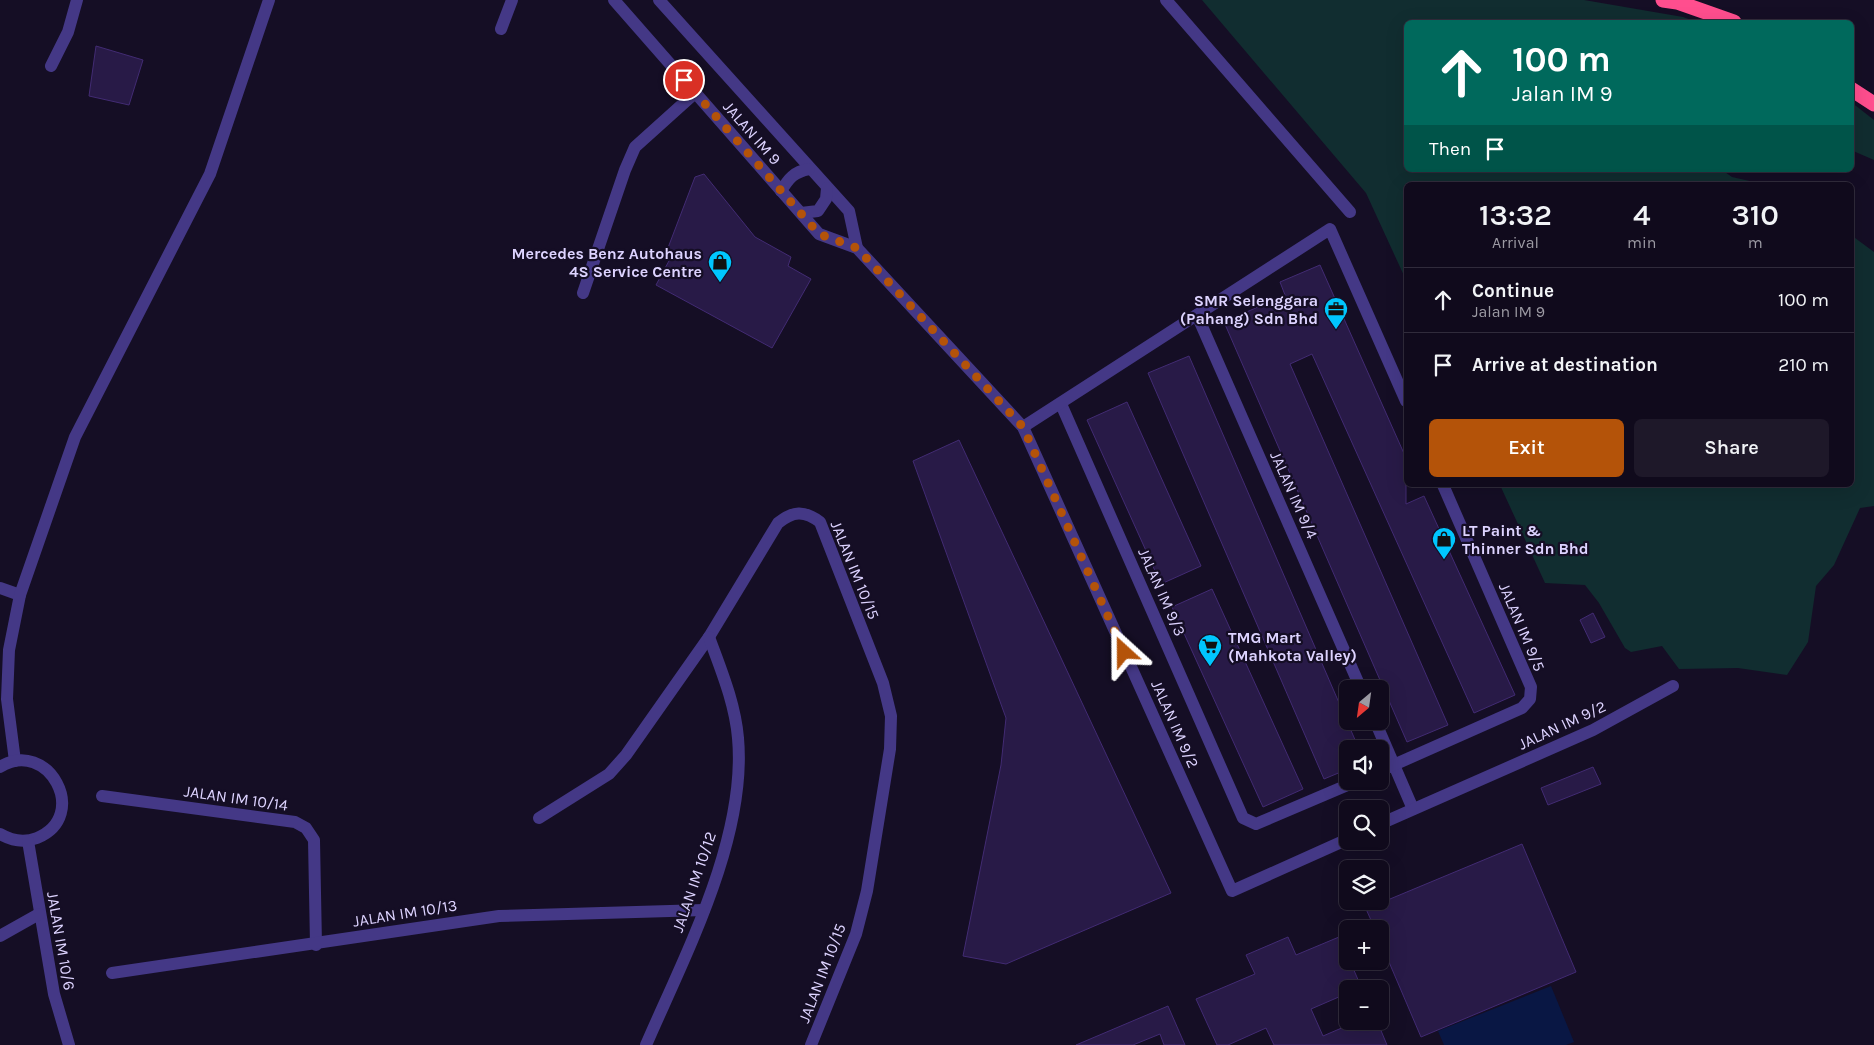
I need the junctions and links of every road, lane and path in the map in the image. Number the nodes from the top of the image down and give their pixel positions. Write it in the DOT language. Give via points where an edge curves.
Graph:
graph roads {
  1 [pos="77,0"];
  2 [pos="269,0"];
  3 [pos="512,0"];
  4 [pos="614,0"];
  5 [pos="659,0"];
  6 [pos="1166,0"];
  7 [pos="1663,0"];
  8 [pos="1728,20"];
  9 [pos="502,29"];
  10 [pos="51,66"];
  11 [pos="1854,91"];
  12 [pos="696,93"];
  13 [pos="1874,104"];
  14 [pos="809,169"];
  15 [pos="827,188"];
  16 [pos="781,191"];
  17 [pos="1350,212"];
  18 [pos="801,213"];
  19 [pos="857,248"];
  20 [pos="583,293"];
  21 [pos="1197,315"];
  22 [pos="1404,396"];
  23 [pos="1061,404"];
  24 [pos="1023,427"];
  25 [pos="1444,487"];
  26 [pos="0,588"];
  27 [pos="20,595"];
  28 [pos="709,637"];
  29 [pos="1357,680"];
  30 [pos="1673,686"];
  31 [pos="1379,730"];
  32 [pos="15,761"];
  33 [pos="1395,765"];
  34 [pos="0,767"];
  35 [pos="1389,767"];
  36 [pos="1339,789"];
  37 [pos="102,796"];
  38 [pos="1413,809"];
  39 [pos="539,818"];
  40 [pos="1389,820"];
  41 [pos="0,834"];
  42 [pos="28,841"];
  43 [pos="1339,843"];
  44 [pos="704,910"];
  45 [pos="39,914"];
  46 [pos="0,936"];
  47 [pos="316,945"];
  48 [pos="112,973"];
  49 [pos="69,1045"];
  50 [pos="646,1045"];
  51 [pos="811,1045"];
  1 -- 10 [label="street" via="68,32"];
  2 -- 27 [label="street" via="210,174 75,437"];
  3 -- 9 [label="street"];
  4 -- 12 [label="street, JALAN IM 9"];
  5 -- 14 [label="street, JALAN IM 9"];
  6 -- 17 [label="street"];
  7 -- 8 [label="highway"];
  11 -- 13 [label="highway"];
  12 -- 16 [label="street, JALAN IM 9"];
  12 -- 20 [label="street" via="635,147"];
  14 -- 15 [label="street, JALAN IM 9"];
  14 -- 16 [label="street" via="796,172"];
  15 -- 18 [label="street" via="826,199 818,211"];
  15 -- 19 [label="street, JALAN IM 9" via="849,211"];
  16 -- 18 [label="street, JALAN IM 9"];
  18 -- 19 [label="street, JALAN IM 9" via="819,234"];
  19 -- 24 [label="street, JALAN IM 9"];
  21 -- 22 [label="street" via="1330,229"];
  21 -- 23 [label="street"];
  21 -- 29 [label="street, JALAN IM 9/4"];
  23 -- 24 [label="street"];
  23 -- 36 [label="street, JALAN IM 9/3" via="1243,818 1256,824"];
  24 -- 43 [label="street, JALAN IM 9/2" via="1232,891"];
  25 -- 33 [label="street, JALAN IM 9/5" via="1530,687 1530,699 1522,708"];
  26 -- 27 [label="street"];
  27 -- 32 [label="street" via="9,650 7,699"];
  28 -- 39 [label="street, JALAN IM 10/15" via="626,755 609,774"];
  28 -- 44 [label="street, JALAN IM 10/12" via="731,698 738,739 738,781 722,859"];
  28 -- 51 [label="street, JALAN IM 10/15" via="778,523 801,512 820,522 883,683 891,716 890,749 867,891 856,934"];
  30 -- 38 [label="street, JALAN IM 9/2" via="1593,730"];
  31 -- 33 [label="street"];
  32 -- 34 [label="street"];
  32 -- 42 [label="street" via="33,762 49,771 60,786 63,803 58,821 45,834"];
  33 -- 35 [label="street"];
  33 -- 38 [label="street"];
  37 -- 47 [label="street, JALAN IM 10/14" via="295,822 306,828 314,840"];
  38 -- 40 [label="street, JALAN IM 9/2"];
  41 -- 42 [label="street" via="14,841"];
  42 -- 45 [label="street, JALAN IM 10/6"];
  44 -- 47 [label="street, JALAN IM 10/13" via="499,916"];
  44 -- 50 [label="street, JALAN IM 10/12"];
  45 -- 46 [label="street"];
  45 -- 49 [label="street, JALAN IM 10/6" via="54,994"];
  47 -- 48 [label="street, JALAN IM 10/13"];
}
